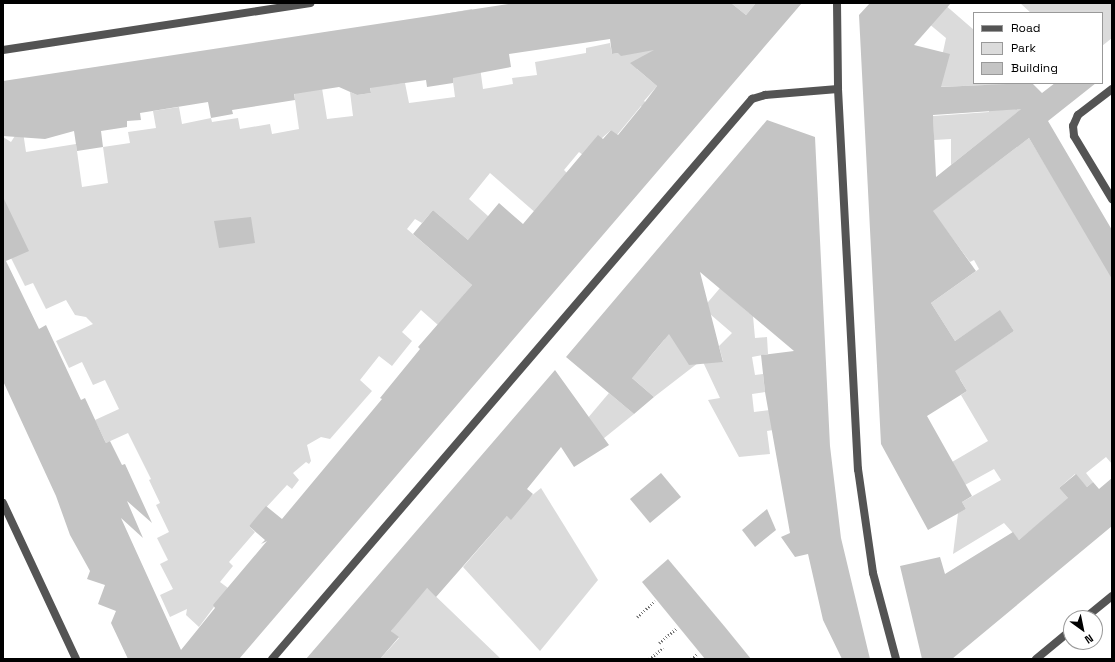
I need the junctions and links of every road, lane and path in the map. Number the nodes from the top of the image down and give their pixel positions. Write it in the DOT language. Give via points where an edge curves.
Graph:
graph roads {
  1 [pos="310,3"];
  2 [pos="836,3"];
  3 [pos="3,50"];
  4 [pos="838,88"];
  5 [pos="1112,89"];
  6 [pos="1112,199"];
  7 [pos="3,503"];
  8 [pos="1112,596"];
  9 [pos="655,601"];
  10 [pos="1095,610"];
  11 [pos="637,617"];
  12 [pos="676,628"];
  13 [pos="1063,637"];
  14 [pos="659,643"];
  15 [pos="663,648"];
  16 [pos="697,654"];
  17 [pos="76,659"];
  18 [pos="272,659"];
  19 [pos="649,659"];
  20 [pos="691,659"];
  21 [pos="896,659"];
  22 [pos="1036,659"];
  1 -- 3 [label="street"];
  2 -- 4 [label="street"];
  4 -- 18 [label="street" via="765,95 752,99"];
  4 -- 21 [label="street" via="858,469 873,573"];
  5 -- 6 [label="street" via="1078,115 1073,126 1074,136"];
  7 -- 17 [label="street"];
  8 -- 10 [label="street"];
  9 -- 11 [label="path"];
  12 -- 14 [label="path"];
  13 -- 22 [label="street"];
  15 -- 19 [label="path"];
  16 -- 20 [label="path"];
}
